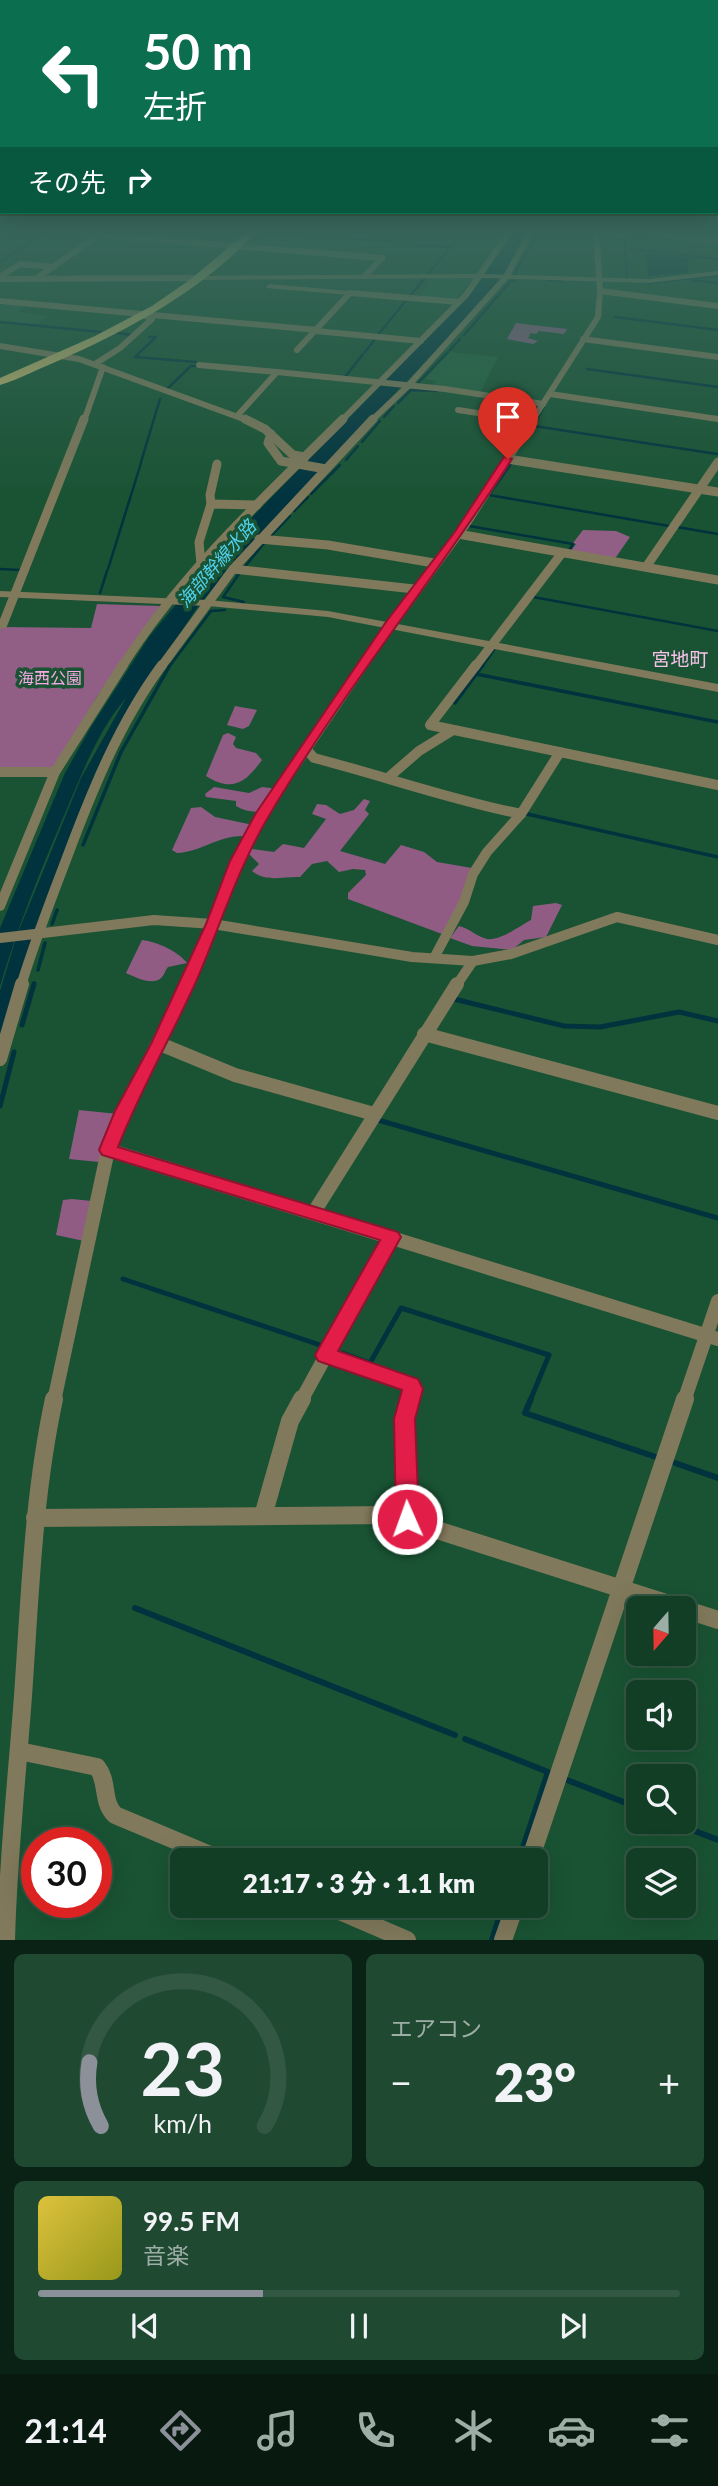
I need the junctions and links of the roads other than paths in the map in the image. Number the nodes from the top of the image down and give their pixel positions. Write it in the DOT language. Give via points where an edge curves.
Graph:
graph roads {
  1 [pos="128,322"];
  2 [pos="149,322"];
  3 [pos="224,322"];
  4 [pos="324,322"];
  5 [pos="440,322"];
  6 [pos="465,322"];
  7 [pos="595,322"];
  8 [pos="316,330"];
  9 [pos="583,339"];
  10 [pos="421,341"];
  11 [pos="0,349"];
  12 [pos="297,350"];
  13 [pos="58,356"];
  14 [pos="718,357"];
  15 [pos="199,365"];
  16 [pos="100,369"];
  17 [pos="277,372"];
  18 [pos="0,382"];
  19 [pos="379,383"];
  20 [pos="408,386"];
  21 [pos="550,394"];
  22 [pos="541,407"];
  23 [pos="458,410"];
  24 [pos="238,415"];
  25 [pos="718,419"];
  26 [pos="271,434"];
  27 [pos="508,459"];
  28 [pos="281,461"];
  29 [pos="301,462"];
  30 [pos="718,462"];
  31 [pos="217,464"];
  32 [pos="326,469"];
  33 [pos="287,476"];
  34 [pos="699,489"];
  35 [pos="718,492"];
  36 [pos="211,504"];
  37 [pos="257,505"];
  38 [pos="458,534"];
  39 [pos="259,539"];
  40 [pos="562,553"];
  41 [pos="201,564"];
  42 [pos="434,564"];
  43 [pos="646,567"];
  44 [pos="233,569"];
  45 [pos="718,580"];
  46 [pos="414,589"];
  47 [pos="0,594"];
  48 [pos="15,595"];
  49 [pos="173,602"];
  50 [pos="206,603"];
  51 [pos="0,624"];
  52 [pos="390,624"];
  53 [pos="491,644"];
  54 [pos="718,688"];
  55 [pos="453,730"];
  56 [pos="560,752"];
  57 [pos="311,754"];
  58 [pos="0,772"];
  59 [pos="55,772"];
  60 [pos="388,777"];
  61 [pos="718,785"];
  62 [pos="521,814"];
  63 [pos="0,906"];
  64 [pos="214,924"];
  65 [pos="35,934"];
  66 [pos="0,938"];
  67 [pos="718,940"];
  68 [pos="434,958"];
  69 [pos="473,961"];
  70 [pos="424,1034"];
  71 [pos="160,1044"];
  72 [pos="0,1059"];
  73 [pos="718,1113"];
  74 [pos="374,1114"];
  75 [pos="108,1150"];
  76 [pos="314,1212"];
  77 [pos="391,1237"];
  78 [pos="718,1301"];
  79 [pos="712,1337"];
  80 [pos="326,1355"];
  81 [pos="263,1516"];
  82 [pos="35,1518"];
  83 [pos="407,1519"];
  84 [pos="621,1588"];
  85 [pos="645,1596"];
  86 [pos="696,1613"];
  87 [pos="718,1620"];
  88 [pos="19,1751"];
  89 [pos="193,1848"];
  90 [pos="534,1848"];
  91 [pos="356,1918"];
  92 [pos="510,1918"];
  93 [pos="6,1940"];
  94 [pos="407,1940"];
  95 [pos="503,1940"];
  1 -- 13 [label="highway"];
  2 -- 16 [label="street"];
  3 -- 8 [label="street"];
  4 -- 8 [label="street"];
  5 -- 10 [label="street"];
  6 -- 20 [label="street"];
  7 -- 9 [label="street"];
  8 -- 10 [label="street"];
  8 -- 12 [label="street"];
  9 -- 14 [label="street"];
  9 -- 21 [label="street"];
  10 -- 19 [label="street"];
  11 -- 13 [label="street"];
  13 -- 16 [label="street"];
  13 -- 18 [label="highway"];
  15 -- 17 [label="street"];
  16 -- 24 [label="street"];
  16 -- 48 [label="street" via="102,375"];
  17 -- 19 [label="street"];
  17 -- 24 [label="street"];
  19 -- 20 [label="street"];
  19 -- 29 [label="street"];
  20 -- 22 [label="street"];
  20 -- 32 [label="street"];
  21 -- 22 [label="street"];
  21 -- 25 [label="street"];
  22 -- 23 [label="street" via="514,405 504,417"];
  22 -- 27 [label="street"];
  24 -- 26 [label="street"];
  26 -- 28 [label="street" via="268,443"];
  26 -- 29 [label="street"];
  27 -- 34 [label="street"];
  27 -- 38 [label="street"];
  28 -- 29 [label="street"];
  28 -- 33 [label="street"];
  29 -- 32 [label="street"];
  29 -- 33 [label="street"];
  30 -- 34 [label="street"];
  31 -- 36 [label="street"];
  32 -- 39 [label="street"];
  33 -- 37 [label="street"];
  34 -- 35 [label="street"];
  34 -- 43 [label="street"];
  36 -- 37 [label="street"];
  36 -- 41 [label="street" via="199,548"];
  37 -- 41 [label="street"];
  38 -- 40 [label="street"];
  38 -- 42 [label="street"];
  39 -- 42 [label="street" via="328,545"];
  39 -- 44 [label="street"];
  40 -- 43 [label="street"];
  40 -- 53 [label="street"];
  41 -- 49 [label="street"];
  42 -- 46 [label="street"];
  43 -- 45 [label="street"];
  44 -- 46 [label="street"];
  44 -- 50 [label="street"];
  46 -- 52 [label="street"];
  47 -- 48 [label="street"];
  48 -- 49 [label="street"];
  48 -- 51 [label="street"];
  49 -- 50 [label="street"];
  49 -- 59 [label="street" via="130,654"];
  50 -- 52 [label="street"];
  50 -- 65 [label="street" via="118,736"];
  52 -- 53 [label="street"];
  52 -- 57 [label="street"];
  53 -- 54 [label="street"];
  53 -- 55 [label="street" via="430,725"];
  55 -- 56 [label="street"];
  55 -- 60 [label="street"];
  56 -- 61 [label="street"];
  56 -- 62 [label="street"];
  57 -- 60 [label="street"];
  57 -- 64 [label="street" via="297,765 264,813 237,861"];
  58 -- 59 [label="street"];
  59 -- 63 [label="street"];
  60 -- 62 [label="street" via="462,802"];
  62 -- 68 [label="street" via="473,874 464,902"];
  64 -- 65 [label="street" via="154,920"];
  64 -- 68 [label="street"];
  64 -- 71 [label="street"];
  65 -- 66 [label="street"];
  65 -- 72 [label="street"];
  67 -- 69 [label="street" via="617,917 511,954"];
  68 -- 69 [label="street"];
  69 -- 70 [label="street"];
  70 -- 73 [label="street"];
  70 -- 74 [label="street"];
  71 -- 74 [label="street" via="235,1075"];
  71 -- 75 [label="street"];
  74 -- 76 [label="street"];
  75 -- 76 [label="street"];
  75 -- 82 [label="street" via="45,1443"];
  76 -- 77 [label="street"];
  77 -- 79 [label="street"];
  77 -- 80 [label="street"];
  78 -- 79 [label="street"];
  79 -- 84 [label="street"];
  80 -- 81 [label="street" via="289,1421"];
  80 -- 83 [label="street" via="413,1389 405,1419"];
  81 -- 82 [label="street"];
  81 -- 83 [label="street" via="390,1515"];
  82 -- 88 [label="street"];
  83 -- 84 [label="street"];
  84 -- 85 [label="street"];
  84 -- 90 [label="street"];
  86 -- 87 [label="street"];
  88 -- 89 [label="street" via="97,1767 104,1776 107,1807 115,1815"];
  88 -- 93 [label="street" via="8,1858"];
  91 -- 94 [label="street"];
  92 -- 95 [label="street"];
}
